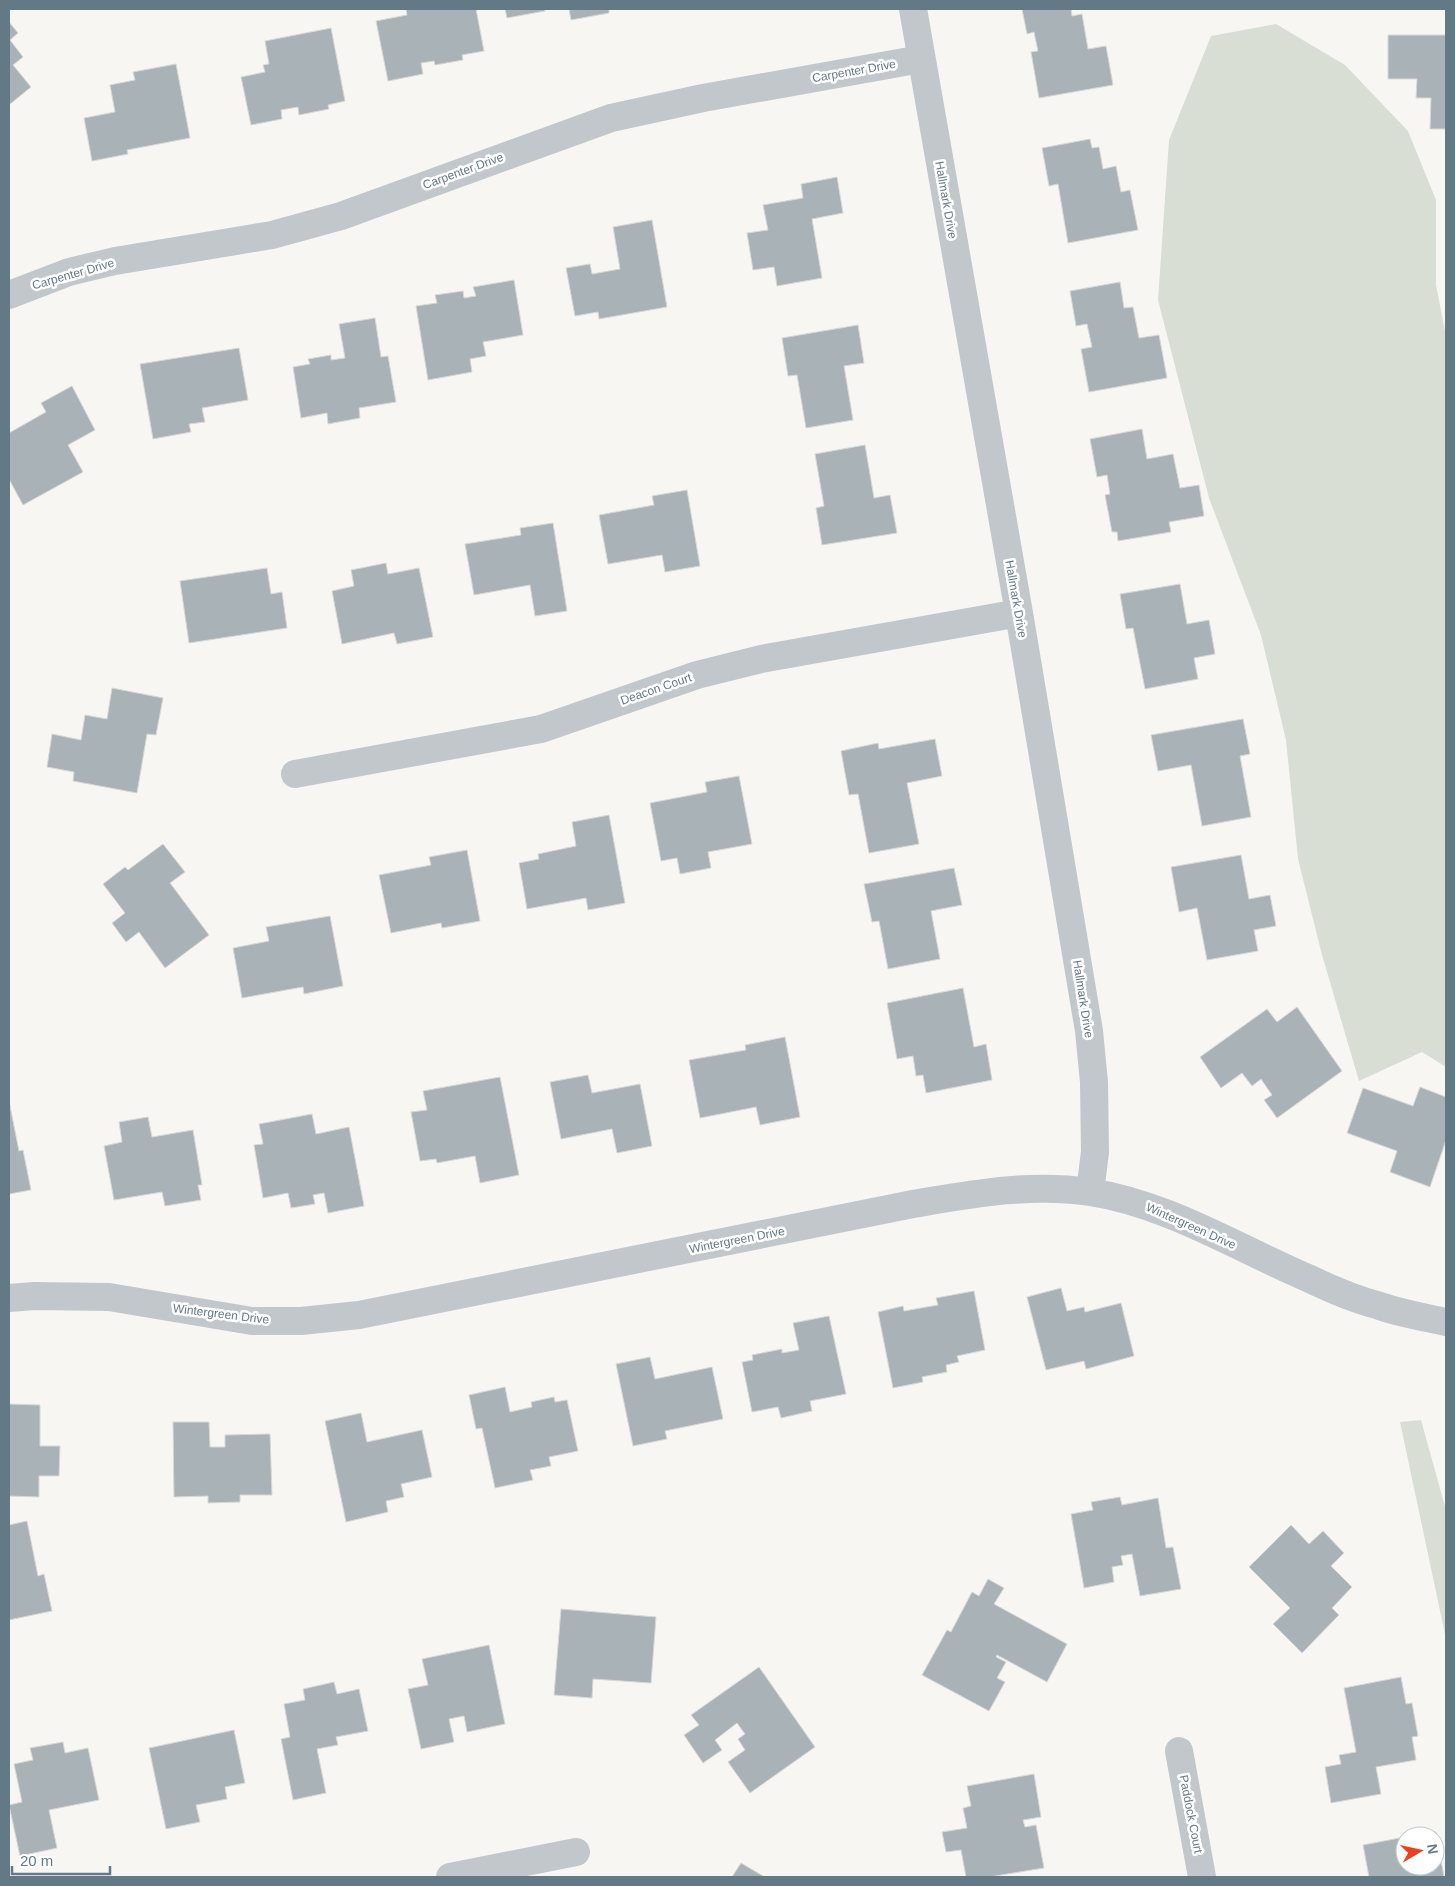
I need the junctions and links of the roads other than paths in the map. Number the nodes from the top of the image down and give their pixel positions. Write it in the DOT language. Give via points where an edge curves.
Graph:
graph roads {
  1 [pos="913,9"];
  2 [pos="921,59"];
  3 [pos="9,295"];
  4 [pos="1019,613"];
  5 [pos="295,774"];
  6 [pos="1090,1192"];
  7 [pos="9,1298"];
  8 [pos="1446,1322"];
  9 [pos="1179,1751"];
  10 [pos="576,1852"];
  11 [pos="450,1877"];
  12 [pos="1202,1877"];
  1 -- 2 [label="street, Hallmark Drive"];
  2 -- 3 [label="street, Carpenter Drive" via="611,118 341,216 272,235 114,261 69,272"];
  2 -- 4 [label="street, Hallmark Drive"];
  4 -- 5 [label="street, Deacon Court" via="761,659 697,675 541,729"];
  4 -- 6 [label="street, Hallmark Drive" via="1089,1031 1095,1152"];
  6 -- 7 [label="street, Wintergreen Drive" via="1052,1188 994,1190 359,1315 301,1321 252,1321 109,1297"];
  6 -- 8 [label="street, Wintergreen Drive" via="1162,1211 1310,1280 1376,1305"];
  9 -- 12 [label="street, Paddock Court"];
  10 -- 11 [label="street"];
}
